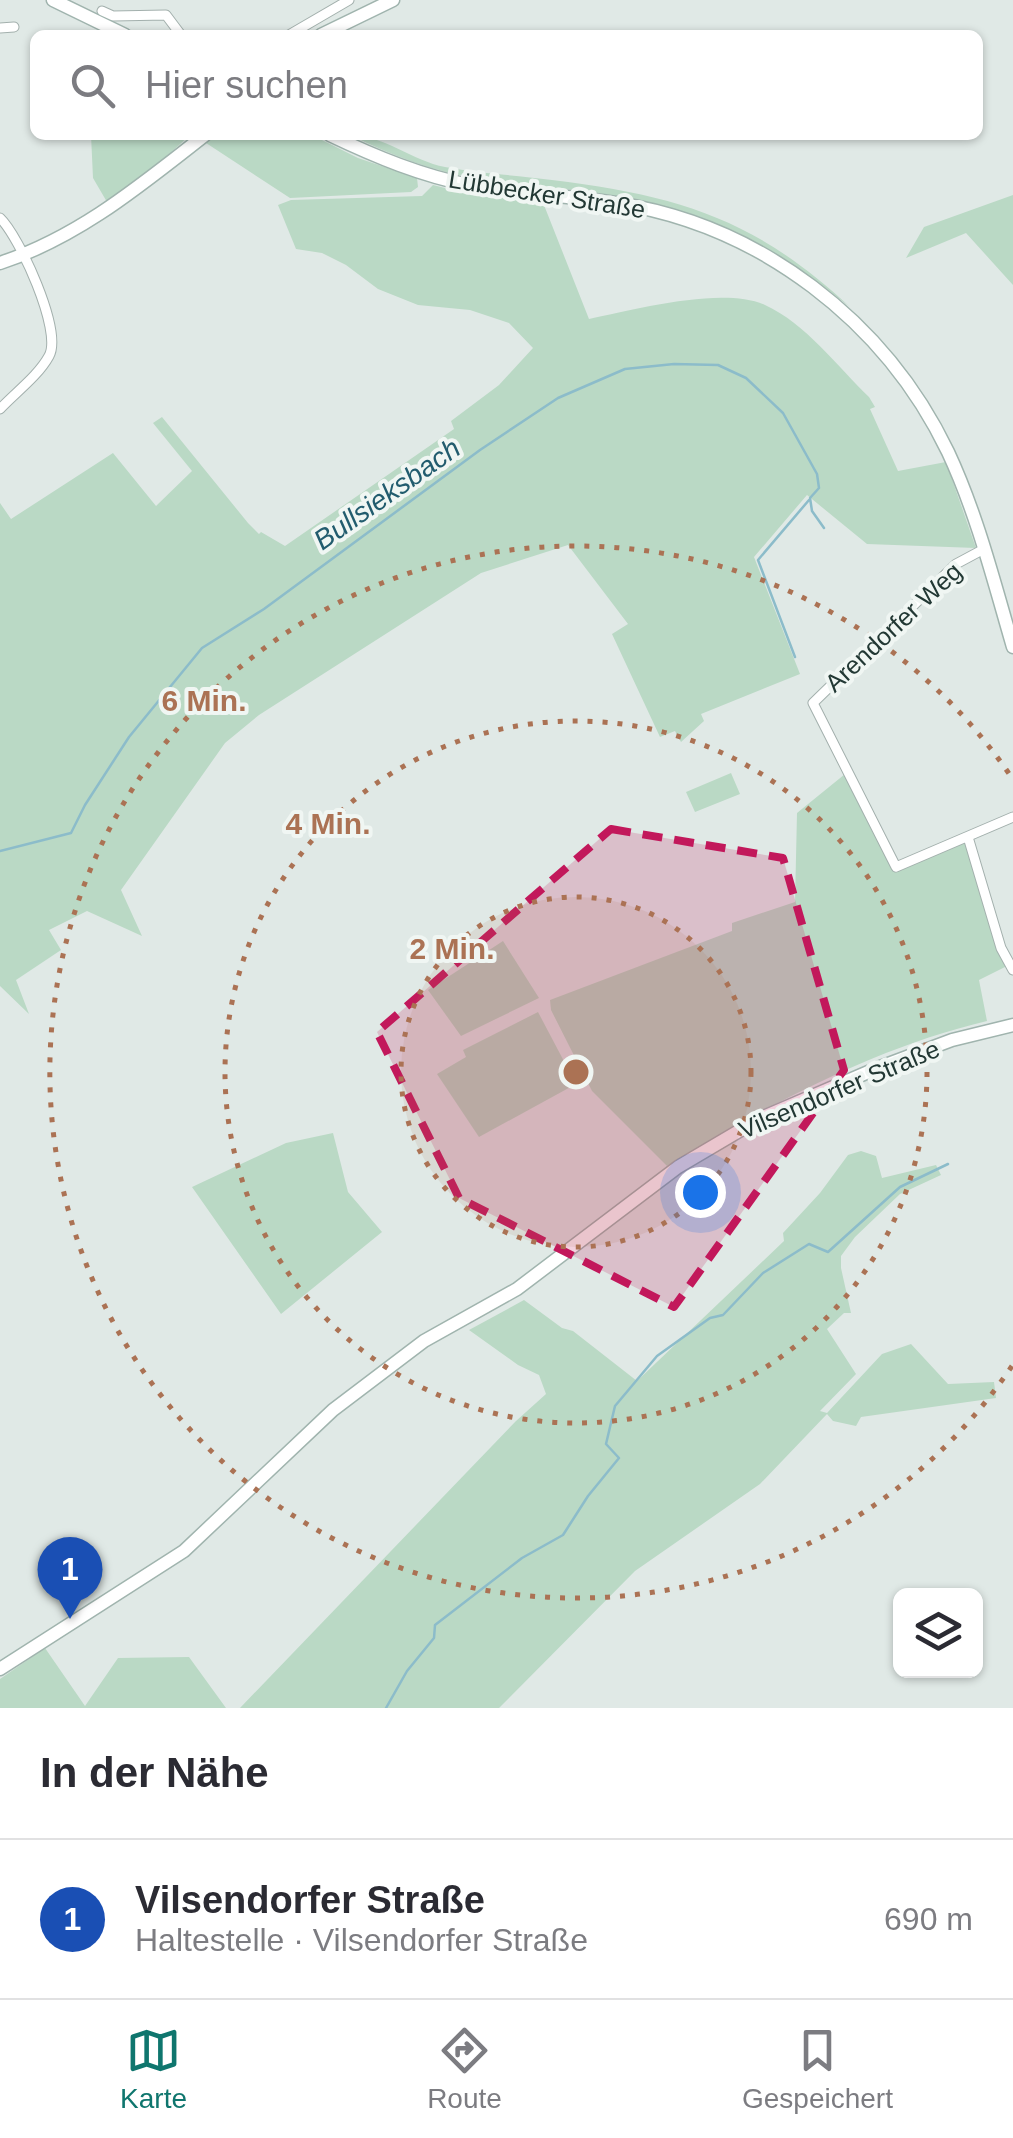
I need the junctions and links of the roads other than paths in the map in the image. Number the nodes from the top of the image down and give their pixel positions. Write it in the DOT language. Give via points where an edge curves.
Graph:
graph roads {
  1 [pos="53,0"];
  2 [pos="349,0"];
  3 [pos="393,0"];
  4 [pos="102,12"];
  5 [pos="14,26"];
  6 [pos="0,28"];
  7 [pos="115,30"];
  8 [pos="178,30"];
  9 [pos="298,30"];
  10 [pos="334,30"];
  11 [pos="191,140"];
  12 [pos="199,140"];
  13 [pos="342,140"];
  14 [pos="160,170"];
  15 [pos="0,218"];
  16 [pos="23,254"];
  17 [pos="4,262"];
  18 [pos="0,408"];
  19 [pos="984,549"];
  20 [pos="1013,646"];
  21 [pos="1013,817"];
  22 [pos="968,837"];
  23 [pos="1013,970"];
  24 [pos="1013,1025"];
  25 [pos="0,1669"];
  1 -- 7 [label="main road"];
  2 -- 9 [label="street"];
  3 -- 10 [label="main road"];
  4 -- 8 [label="street" via="166,15"];
  5 -- 6 [label="street"];
  11 -- 14 [label="main road"];
  12 -- 14 [label="main road"];
  13 -- 19 [label="main road, Lübbecker Straße" via="426,175 674,216 761,252 845,312 894,364 948,453"];
  14 -- 16 [label="main road" via="106,211"];
  15 -- 16 [label="street"];
  16 -- 17 [label="main road"];
  16 -- 18 [label="street" via="52,329 50,354"];
  19 -- 20 [label="main road, Lübbecker Straße"];
  19 -- 22 [label="street, Arendorfer Weg" via="956,564 813,703 896,867"];
  21 -- 22 [label="street, Arendorfer Weg"];
  22 -- 23 [label="street"];
  24 -- 25 [label="main road, Vilsendorfer Straße" via="880,1066 761,1118 678,1166 517,1289 448,1326 372,1380 184,1551"];
}
